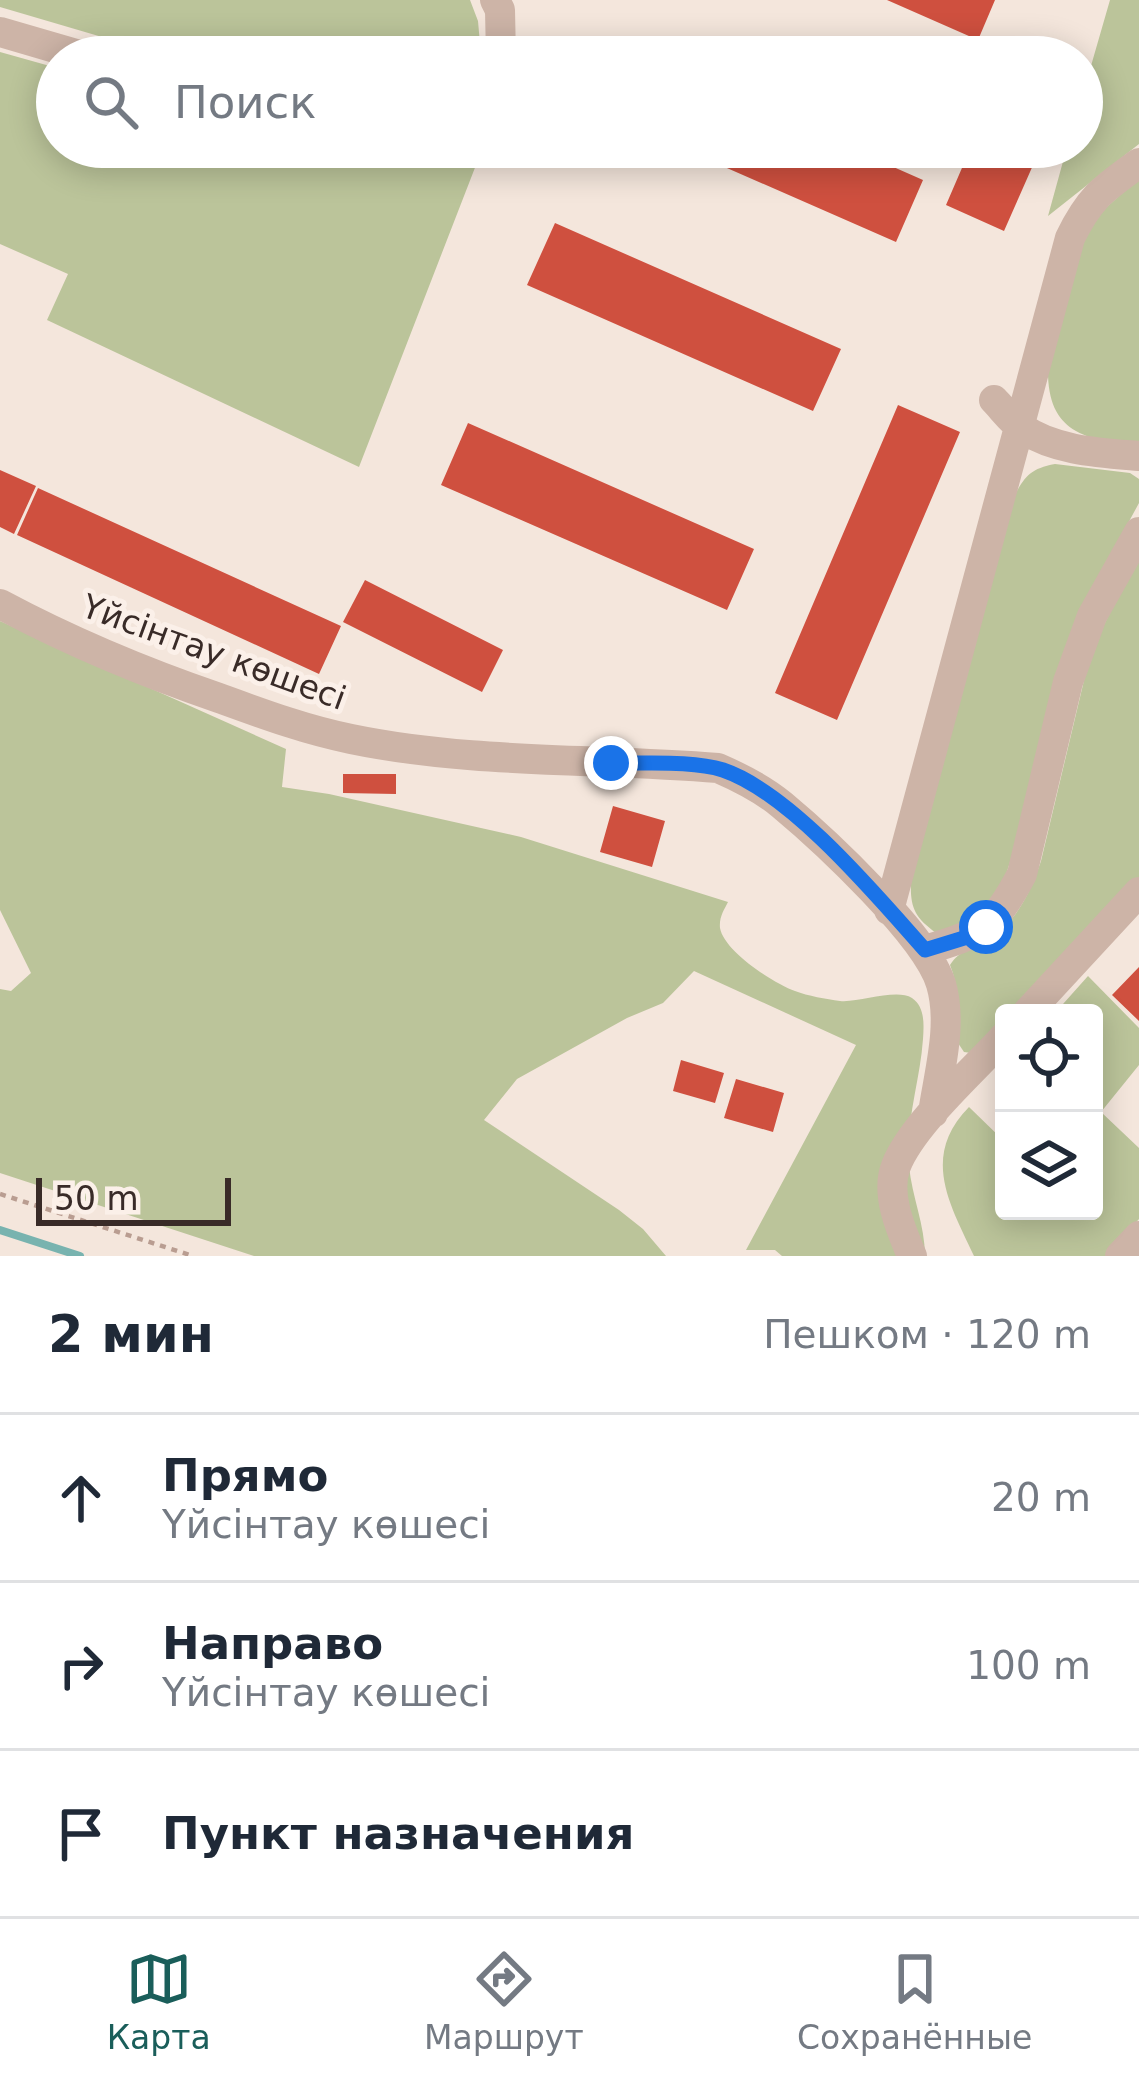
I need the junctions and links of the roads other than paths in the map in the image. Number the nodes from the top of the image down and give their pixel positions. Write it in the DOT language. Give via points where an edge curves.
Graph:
graph roads {
  1 [pos="495,0"];
  2 [pos="0,32"];
  3 [pos="501,36"];
  4 [pos="36,42"];
  5 [pos="1139,163"];
  6 [pos="994,400"];
  7 [pos="1019,427"];
  8 [pos="1139,456"];
  9 [pos="1139,532"];
  10 [pos="0,604"];
  11 [pos="1139,892"];
  12 [pos="889,910"];
  13 [pos="925,950"];
  14 [pos="1035,1004"];
  15 [pos="995,1047"];
  16 [pos="933,1113"];
  17 [pos="1139,1236"];
  18 [pos="912,1256"];
  19 [pos="1120,1256"];
  1 -- 3 [label="street"];
  2 -- 4 [label="street"];
  5 -- 7 [label="street" via="1084,208 1070,238"];
  6 -- 7 [label="street"];
  7 -- 8 [label="street" via="1070,447"];
  7 -- 12 [label="street"];
  9 -- 13 [label="street" via="1093,616 1069,682 1022,874 986,927"];
  10 -- 12 [label="street, Үйсінтау көшесі" via="138,670 354,740 493,758 718,768 781,803"];
  11 -- 14 [label="street"];
  12 -- 13 [label="street, Үйсінтау көшесі"];
  13 -- 16 [label="street" via="946,1014"];
  15 -- 16 [label="street"];
  16 -- 18 [label="street" via="894,1169 895,1216"];
  17 -- 19 [label="street"];
}
